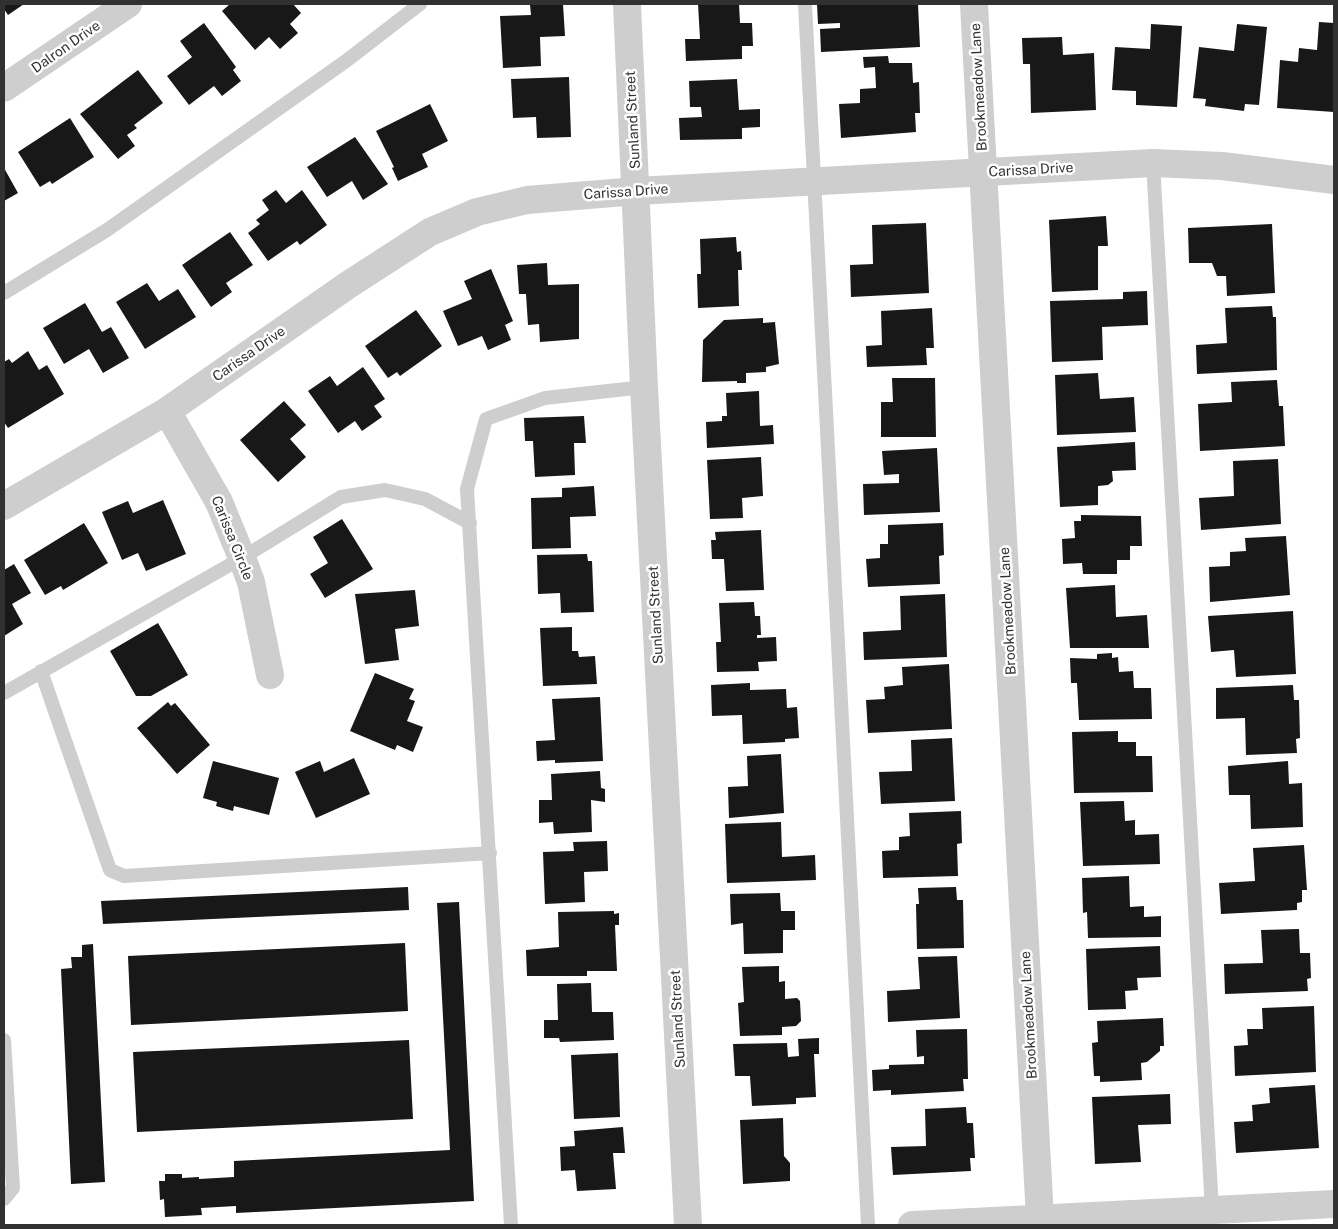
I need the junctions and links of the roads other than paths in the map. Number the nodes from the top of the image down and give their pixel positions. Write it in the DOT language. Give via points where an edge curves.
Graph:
graph roads {
  1 [pos="128,4"];
  2 [pos="420,4"];
  3 [pos="627,4"];
  4 [pos="805,4"];
  5 [pos="974,4"];
  6 [pos="4,88"];
  7 [pos="1153,163"];
  8 [pos="984,172"];
  9 [pos="814,182"];
  10 [pos="1334,186"];
  11 [pos="637,191"];
  12 [pos="4,293"];
  13 [pos="644,387"];
  14 [pos="167,411"];
  15 [pos="4,506"];
  16 [pos="470,523"];
  17 [pos="242,558"];
  18 [pos="41,671"];
  19 [pos="270,675"];
  20 [pos="4,693"];
  21 [pos="490,853"];
  22 [pos="4,1040"];
  23 [pos="4,1199"];
  24 [pos="1334,1204"];
  25 [pos="1212,1210"];
  26 [pos="1040,1218"];
  27 [pos="511,1225"];
  28 [pos="688,1225"];
  29 [pos="868,1225"];
  30 [pos="912,1225"];
  1 -- 6 [label="street, Dalron Drive"];
  2 -- 12 [label="lane" via="346,61 107,230"];
  3 -- 11 [label="street, Sunland Street"];
  4 -- 9 [label="lane"];
  5 -- 8 [label="street, Brookmeadow Lane"];
  7 -- 8 [label="street, Carissa Drive"];
  7 -- 10 [label="street, Carissa Drive" via="1222,166"];
  7 -- 25 [label="lane"];
  8 -- 9 [label="street, Carissa Drive"];
  8 -- 26 [label="street, Brookmeadow Lane"];
  9 -- 11 [label="street, Carissa Drive"];
  9 -- 29 [label="lane"];
  11 -- 13 [label="street, Sunland Street"];
  11 -- 14 [label="street, Carissa Drive" via="527,200 477,212 430,232"];
  13 -- 16 [label="lane" via="545,398 486,419 467,489"];
  13 -- 28 [label="street, Sunland Street"];
  14 -- 15 [label="street, Carissa Drive"];
  14 -- 17 [label="street, Carissa Circle" via="219,502"];
  16 -- 17 [label="lane" via="425,499 385,490 341,497"];
  16 -- 21 [label="lane"];
  17 -- 18 [label="lane"];
  17 -- 19 [label="street, Carissa Circle"];
  18 -- 20 [label="lane"];
  18 -- 21 [label="lane" via="110,870 124,876"];
  21 -- 27 [label="lane"];
  22 -- 23 [label="lane" via="13,1188"];
  24 -- 25 [label="street"];
  25 -- 26 [label="street"];
  26 -- 30 [label="street"];
}
